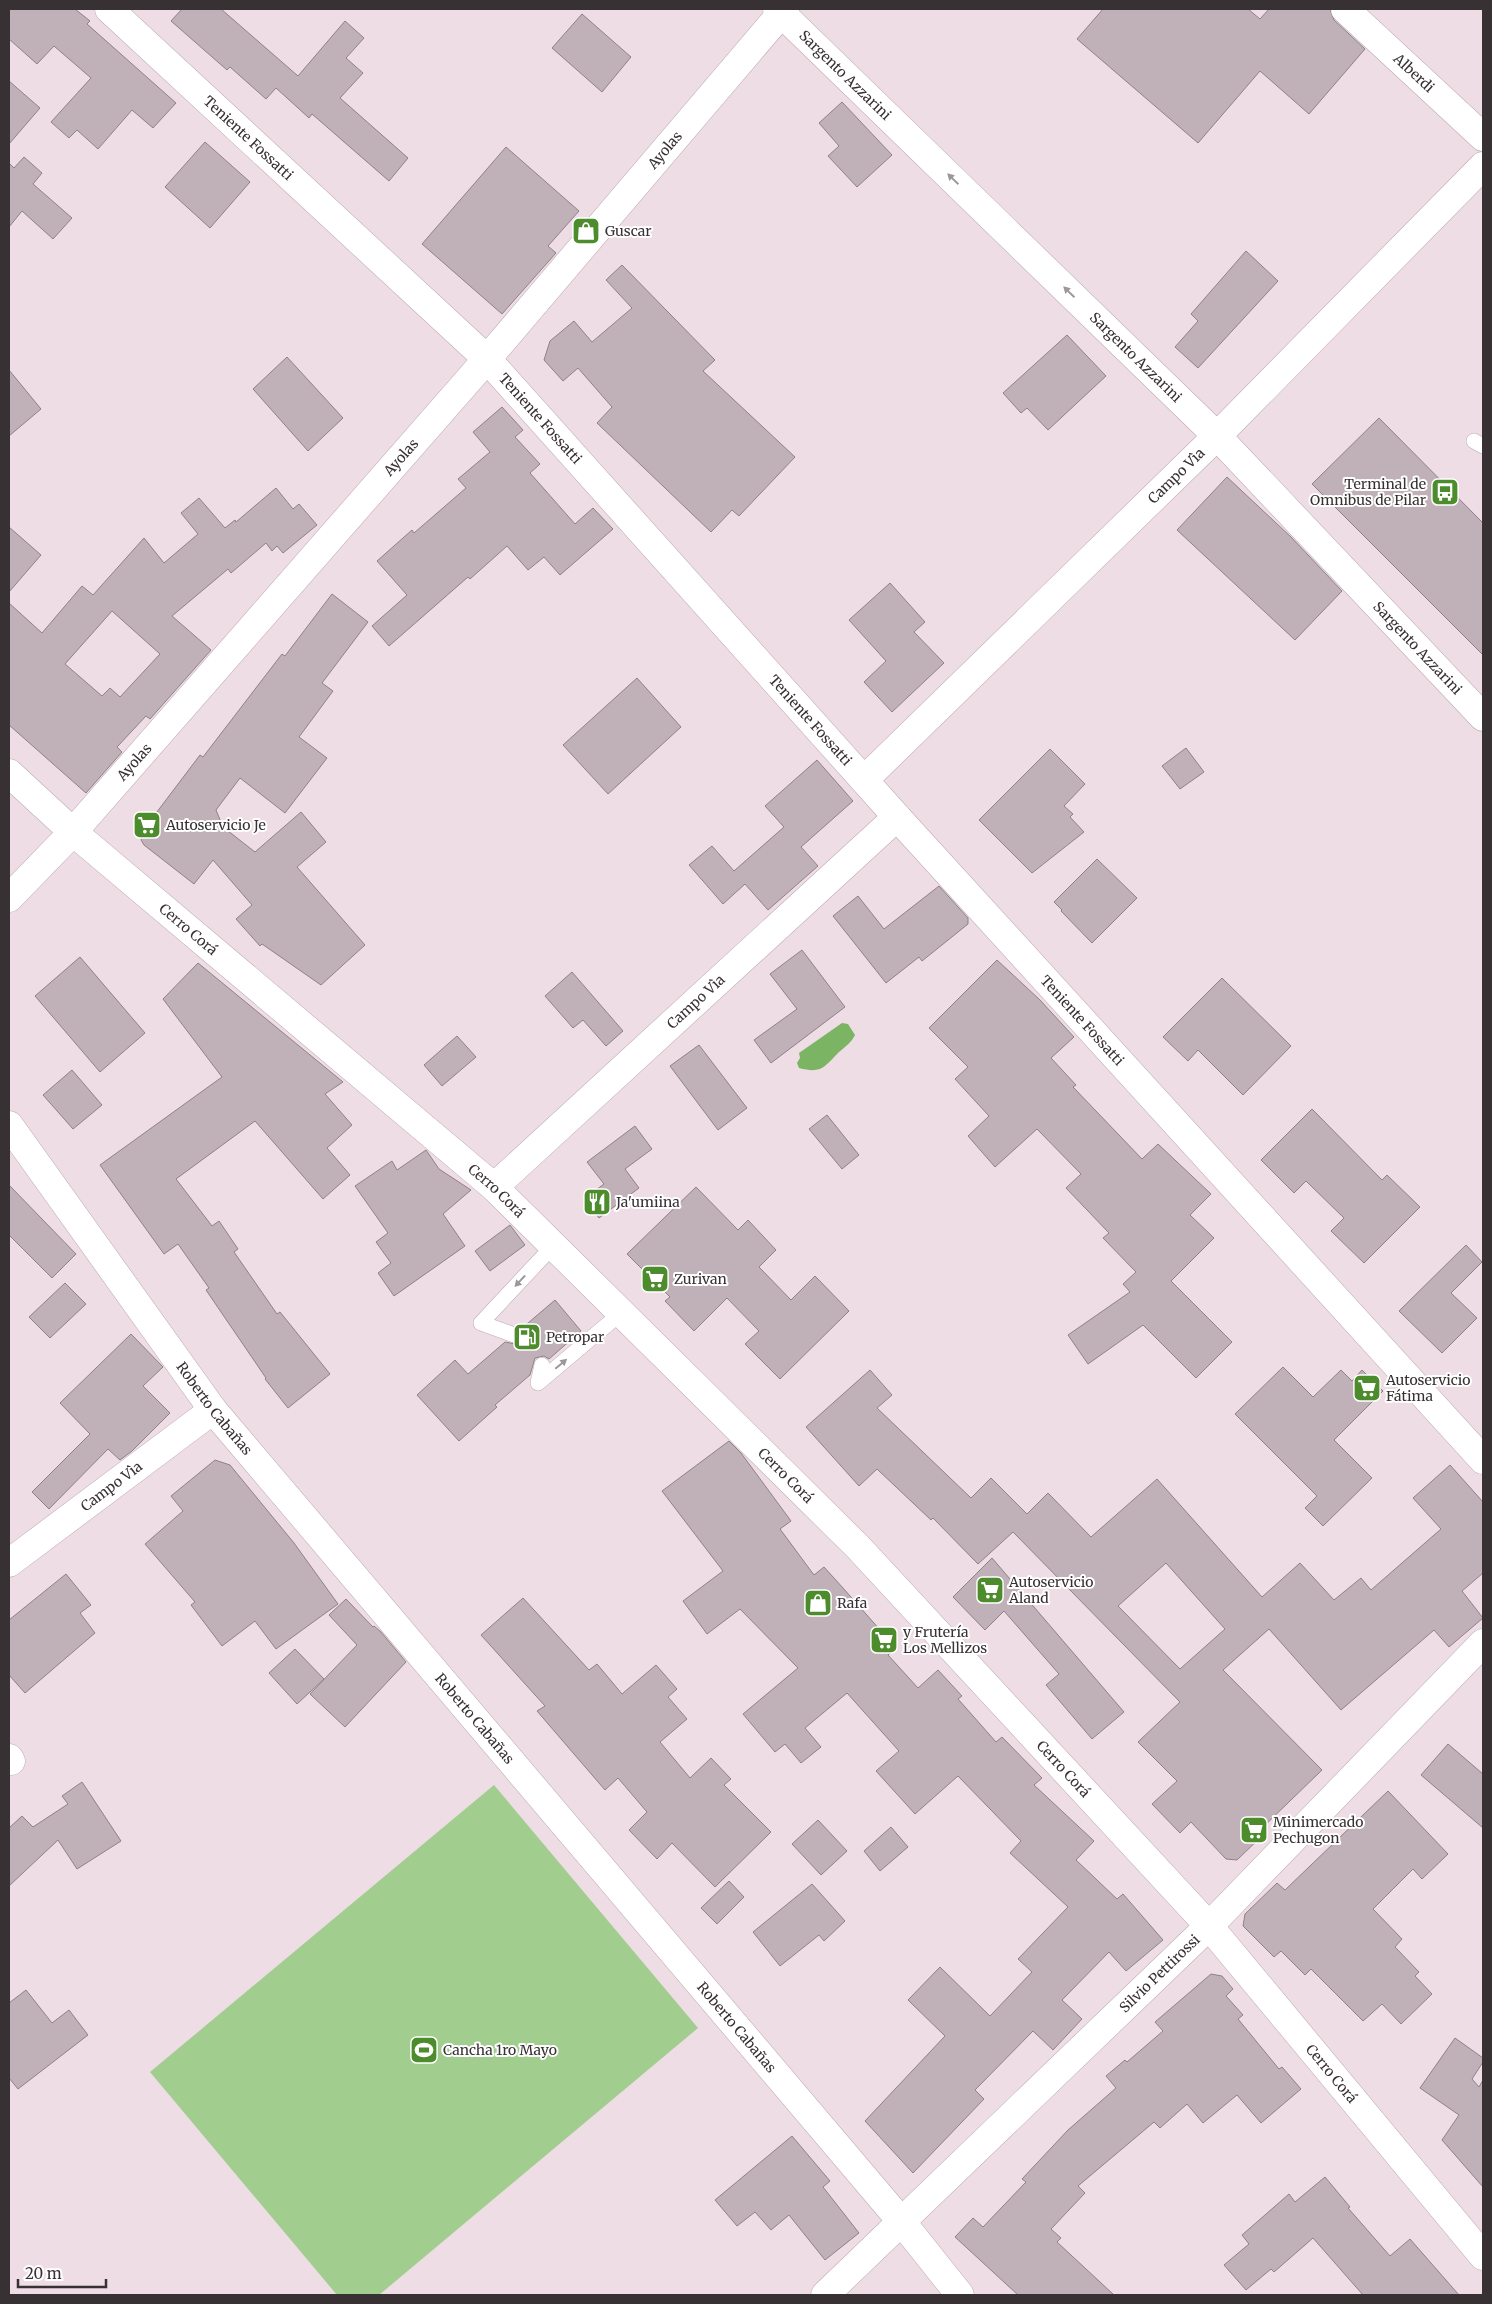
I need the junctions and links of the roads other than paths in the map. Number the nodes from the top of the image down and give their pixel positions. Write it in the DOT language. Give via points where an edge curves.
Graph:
graph roads {
  1 [pos="109,9"];
  2 [pos="1346,9"];
  3 [pos="781,10"];
  4 [pos="1483,137"];
  5 [pos="1483,166"];
  6 [pos="487,359"];
  7 [pos="1217,436"];
  8 [pos="1483,717"];
  9 [pos="9,773"];
  10 [pos="864,780"];
  11 [pos="897,817"];
  12 [pos="73,832"];
  13 [pos="9,898"];
  14 [pos="9,1125"];
  15 [pos="494,1187"];
  16 [pos="553,1246"];
  17 [pos="621,1313"];
  18 [pos="514,1335"];
  19 [pos="542,1365"];
  20 [pos="213,1410"];
  21 [pos="1483,1460"];
  22 [pos="9,1564"];
  23 [pos="1483,1643"];
  24 [pos="1209,1926"];
  25 [pos="901,2221"];
  26 [pos="1483,2256"];
  27 [pos="825,2295"];
  28 [pos="960,2295"];
  1 -- 6 [label="street, Teniente Fossatti"];
  2 -- 4 [label="street, Alberdi"];
  3 -- 6 [label="street, Ayolas"];
  7 -- 3 [label="street, Sargento Azzarini, one-way"];
  5 -- 7 [label="street, Campo Vìa"];
  6 -- 10 [label="street, Teniente Fossatti"];
  6 -- 12 [label="street, Ayolas"];
  7 -- 8 [label="street, Sargento Azzarini"];
  7 -- 10 [label="street, Campo Vìa"];
  9 -- 12 [label="street, Cerro Corá"];
  10 -- 11 [label="street, Teniente Fossatti"];
  11 -- 15 [label="street, Campo Vìa"];
  11 -- 21 [label="street, Teniente Fossatti"];
  12 -- 13 [label="street, Ayolas"];
  12 -- 15 [label="street, Cerro Corá"];
  14 -- 20 [label="street, Roberto Cabañas"];
  15 -- 16 [label="street, Cerro Corá"];
  16 -- 17 [label="street, Cerro Corá"];
  16 -- 18 [label="lane, one-way" via="481,1323"];
  19 -- 17 [label="lane, one-way" via="538,1383"];
  17 -- 24 [label="street, Cerro Corá" via="858,1547"];
  20 -- 22 [label="street, Campo Vìa"];
  20 -- 25 [label="street, Roberto Cabañas"];
  23 -- 24 [label="street, Silvio Pettirossi"];
  24 -- 25 [label="street, Silvio Pettirossi"];
  24 -- 26 [label="street, Cerro Corá"];
  25 -- 27 [label="street, Silvio Pettirossi"];
  25 -- 28 [label="street, Roberto Cabañas"];
}
